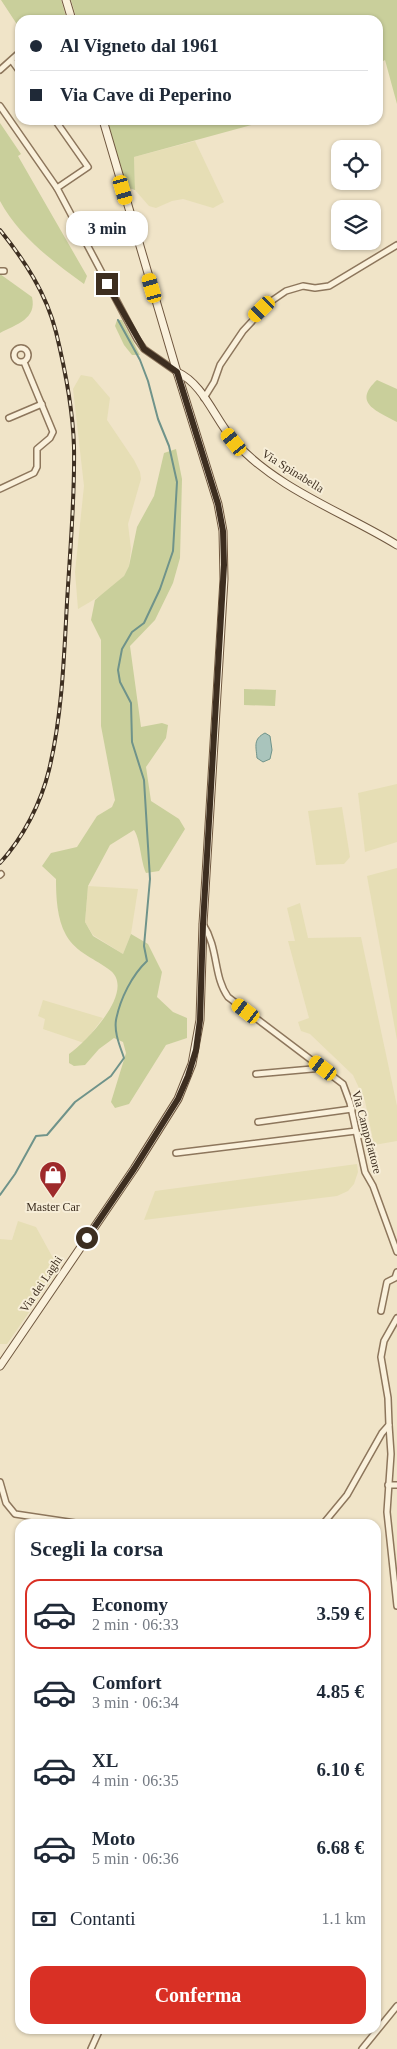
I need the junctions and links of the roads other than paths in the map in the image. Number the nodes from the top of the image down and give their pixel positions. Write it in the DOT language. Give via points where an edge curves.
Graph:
graph roads {
  1 [pos="66,0"];
  2 [pos="70,15"];
  3 [pos="15,58"];
  4 [pos="12,61"];
  5 [pos="15,65"];
  6 [pos="0,70"];
  7 [pos="0,106"];
  8 [pos="59,125"];
  9 [pos="104,125"];
  10 [pos="57,188"];
  11 [pos="397,245"];
  12 [pos="24,362"];
  13 [pos="177,372"];
  14 [pos="204,398"];
  15 [pos="42,404"];
  16 [pos="9,418"];
  17 [pos="0,489"];
  18 [pos="397,545"];
  19 [pos="203,924"];
  20 [pos="323,1068"];
  21 [pos="256,1074"];
  22 [pos="352,1109"];
  23 [pos="258,1122"];
  24 [pos="356,1131"];
  25 [pos="176,1153"];
  26 [pos="397,1252"];
  27 [pos="397,1272"];
  28 [pos="381,1311"];
  29 [pos="397,1318"];
  30 [pos="0,1366"];
  31 [pos="389,1425"];
  32 [pos="0,1482"];
  33 [pos="388,1485"];
  34 [pos="397,1485"];
  35 [pos="48,1519"];
  36 [pos="327,1519"];
  37 [pos="397,1606"];
  38 [pos="397,2006"];
  39 [pos="381,2026"];
  40 [pos="98,2034"];
  41 [pos="374,2034"];
  42 [pos="91,2049"];
  43 [pos="362,2049"];
  1 -- 2 [label="main road"];
  3 -- 4 [label="street"];
  4 -- 5 [label="street"];
  4 -- 6 [label="street"];
  7 -- 10 [label="street"];
  8 -- 10 [label="street" via="88,167"];
  9 -- 13 [label="main road, Via dei Laghi"];
  10 -- 13 [label="street" via="137,339 151,354"];
  11 -- 14 [label="street" via="329,286 303,286 286,291 270,302 243,330 220,365"];
  12 -- 15 [label="street"];
  13 -- 14 [label="main road, Via Spinabella" via="187,376"];
  13 -- 19 [label="main road, Via dei Laghi" via="216,497 224,545"];
  14 -- 18 [label="main road, Via Spinabella" via="234,442 260,465"];
  15 -- 16 [label="street"];
  15 -- 17 [label="street" via="53,432 37,449 36,470 30,476"];
  19 -- 20 [label="street, Via Campofattore" via="212,941 228,997"];
  19 -- 30 [label="main road, Via dei Laghi" via="199,1032 182,1091 134,1169"];
  20 -- 21 [label="street"];
  20 -- 22 [label="street, Via Campofattore" via="343,1084"];
  22 -- 23 [label="street"];
  22 -- 24 [label="street, Via Campofattore"];
  24 -- 25 [label="street"];
  24 -- 26 [label="street, Via Campofattore" via="365,1172 374,1186"];
  27 -- 28 [label="street" via="395,1278 387,1282"];
  29 -- 31 [label="street" via="382,1348"];
  31 -- 33 [label="street"];
  31 -- 36 [label="street" via="347,1495"];
  32 -- 35 [label="street" via="6,1503 15,1514"];
  33 -- 34 [label="street"];
  33 -- 37 [label="street" via="387,1512"];
  38 -- 39 [label="street"];
  40 -- 42 [label="street"];
  41 -- 43 [label="street"];
}
